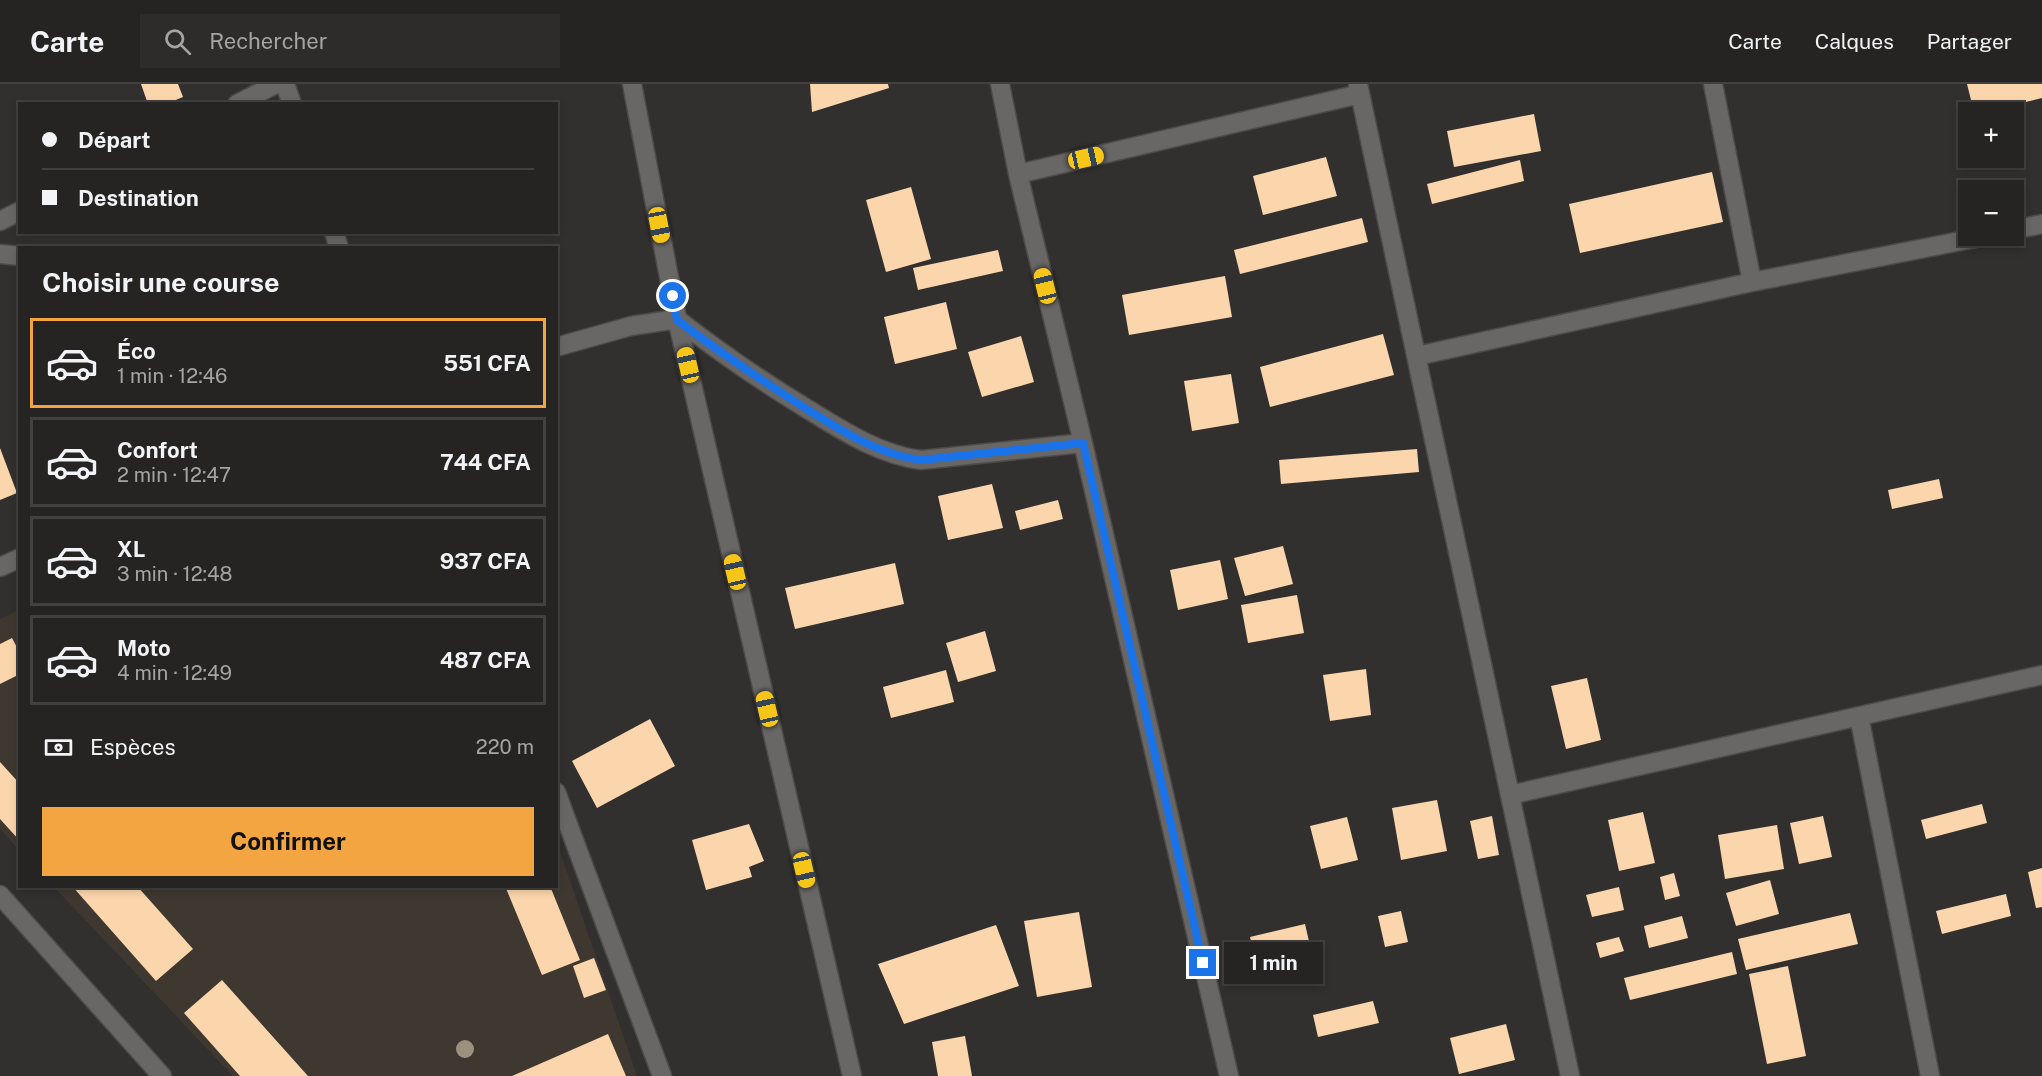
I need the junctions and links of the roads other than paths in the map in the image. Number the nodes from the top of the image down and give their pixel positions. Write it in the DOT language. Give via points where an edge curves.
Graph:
graph roads {
  1 [pos="276,84"];
  2 [pos="285,84"];
  3 [pos="632,84"];
  4 [pos="1000,84"];
  5 [pos="1713,84"];
  6 [pos="1359,89"];
  7 [pos="241,102"];
  8 [pos="291,102"];
  9 [pos="1018,174"];
  10 [pos="18,212"];
  11 [pos="0,220"];
  12 [pos="2042,224"];
  13 [pos="2024,228"];
  14 [pos="1958,242"];
  15 [pos="0,254"];
  16 [pos="18,256"];
  17 [pos="1752,282"];
  18 [pos="677,320"];
  19 [pos="558,346"];
  20 [pos="1417,356"];
  21 [pos="1083,443"];
  22 [pos="18,559"];
  23 [pos="0,567"];
  24 [pos="2042,675"];
  25 [pos="1859,716"];
  26 [pos="1510,795"];
  27 [pos="558,797"];
  28 [pos="0,895"];
  29 [pos="162,1076"];
  30 [pos="662,1076"];
  31 [pos="852,1076"];
  32 [pos="1229,1076"];
  33 [pos="1570,1076"];
  34 [pos="1930,1076"];
  1 -- 7 [label="street"];
  2 -- 8 [label="street"];
  3 -- 18 [label="street"];
  4 -- 9 [label="street"];
  5 -- 17 [label="street"];
  6 -- 9 [label="street"];
  6 -- 20 [label="street"];
  9 -- 21 [label="street"];
  10 -- 11 [label="street"];
  12 -- 13 [label="street"];
  14 -- 17 [label="street"];
  15 -- 16 [label="street"];
  17 -- 20 [label="street"];
  18 -- 19 [label="street" via="631,326"];
  18 -- 21 [label="street" via="846,433 901,458 921,460"];
  18 -- 31 [label="street"];
  20 -- 26 [label="street"];
  21 -- 32 [label="street"];
  22 -- 23 [label="street"];
  24 -- 25 [label="street"];
  25 -- 26 [label="street"];
  25 -- 34 [label="street"];
  26 -- 33 [label="street"];
  27 -- 30 [label="street"];
  28 -- 29 [label="street"];
}
